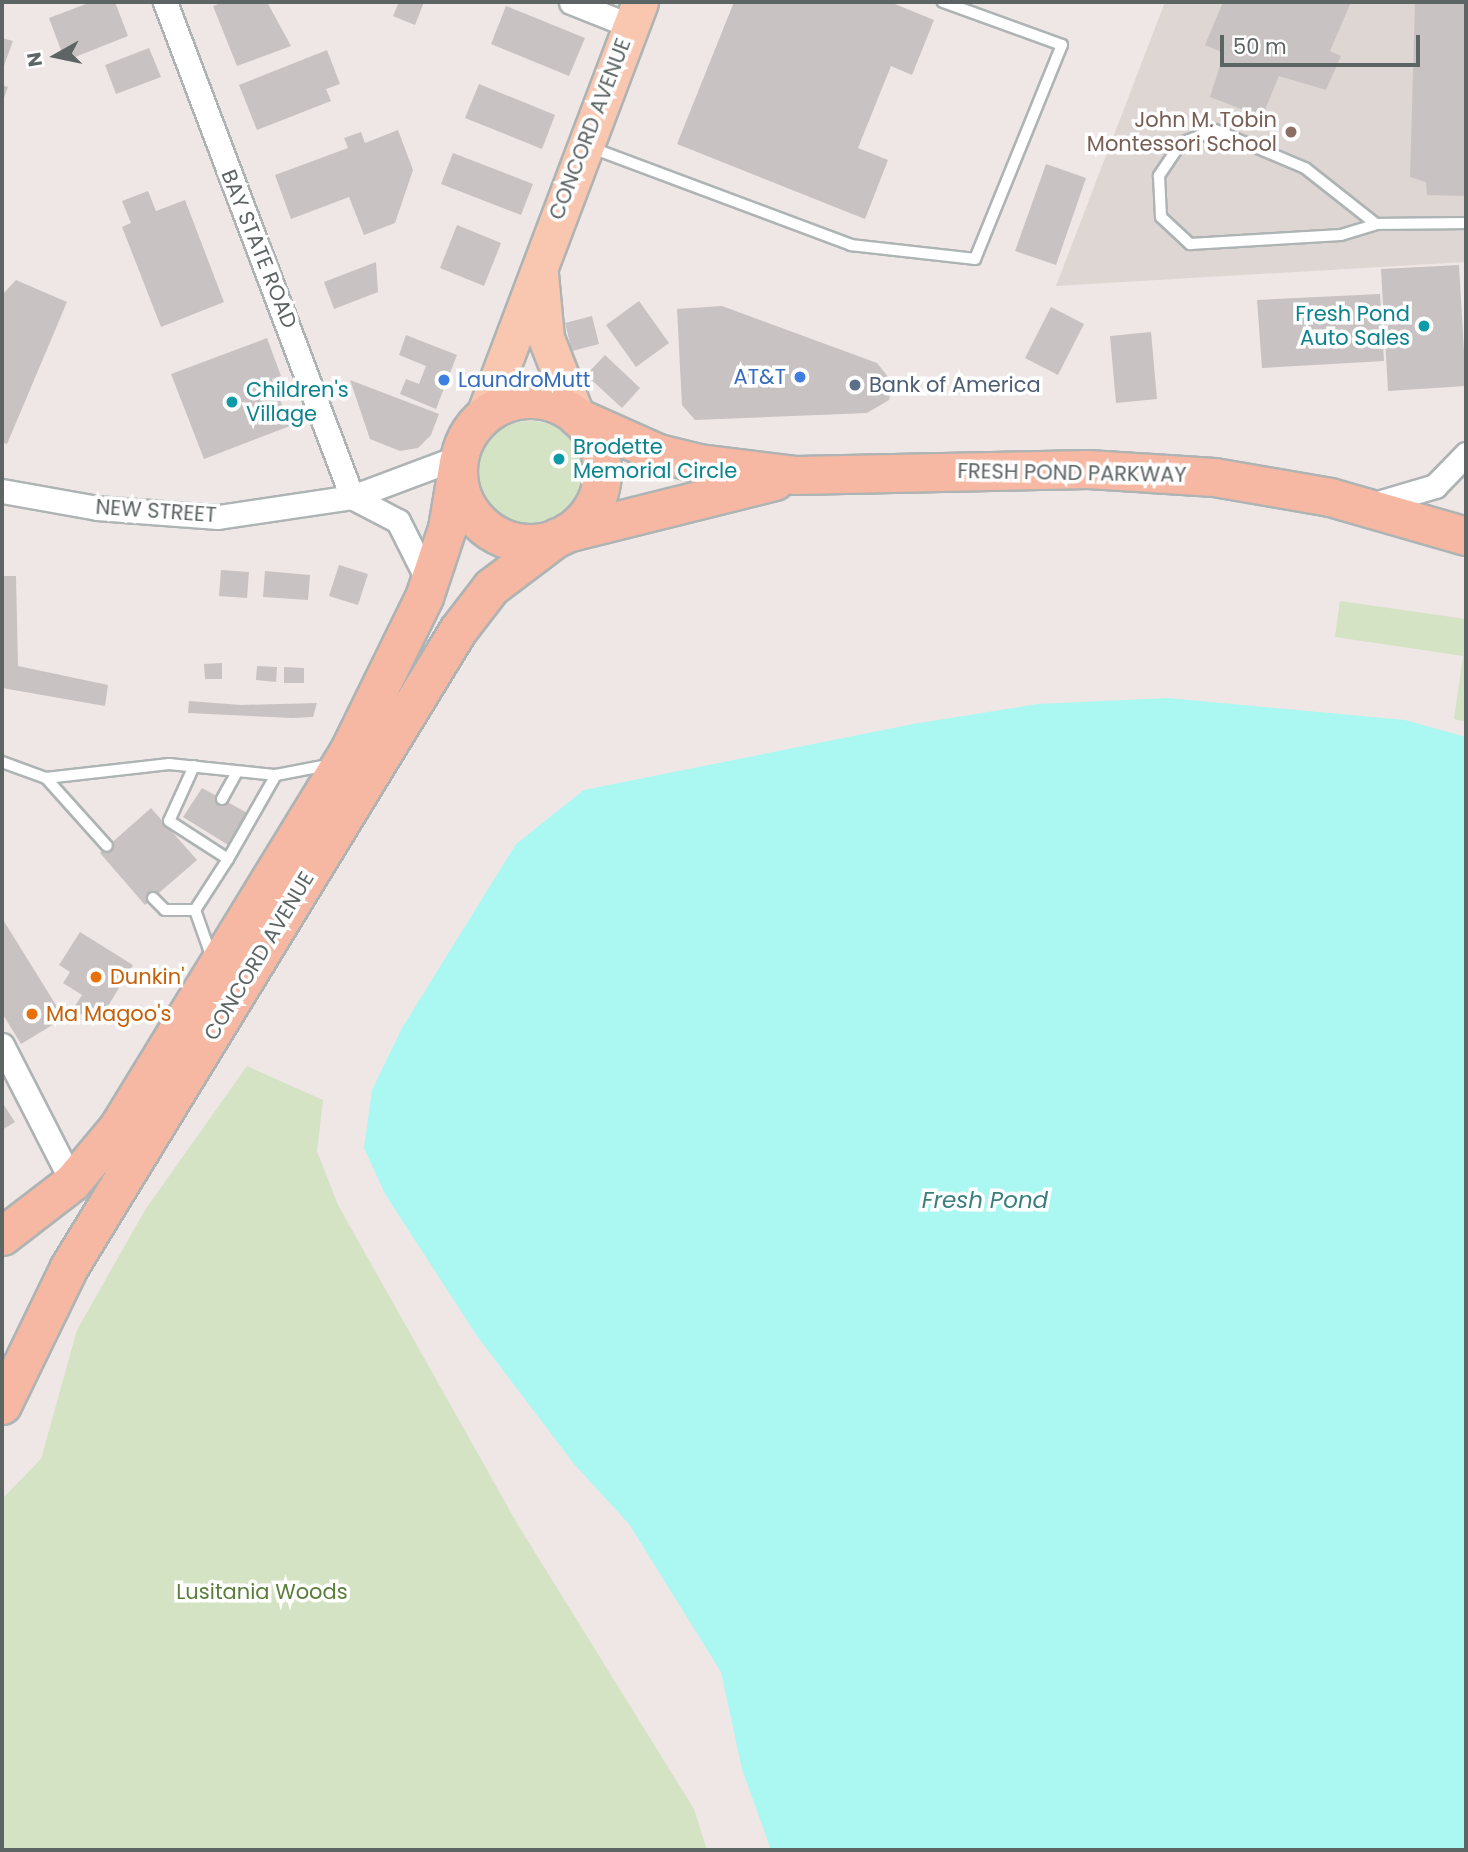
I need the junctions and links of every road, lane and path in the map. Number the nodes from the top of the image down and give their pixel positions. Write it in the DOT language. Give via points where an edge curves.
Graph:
graph roads {
  1 [pos="165,2"];
  2 [pos="571,2"];
  3 [pos="943,2"];
  4 [pos="635,14"];
  5 [pos="582,144"];
  6 [pos="1466,223"];
  7 [pos="1376,224"];
  8 [pos="540,257"];
  9 [pos="484,415"];
  10 [pos="577,417"];
  11 [pos="1466,454"];
  12 [pos="459,459"];
  13 [pos="796,475"];
  14 [pos="2,491"];
  15 [pos="352,497"];
  16 [pos="1363,506"];
  17 [pos="561,535"];
  18 [pos="1466,536"];
  19 [pos="429,583"];
  20 [pos="2,762"];
  21 [pos="342,763"];
  22 [pos="194,766"];
  23 [pos="236,774"];
  24 [pos="276,775"];
  25 [pos="46,778"];
  26 [pos="222,799"];
  27 [pos="107,846"];
  28 [pos="228,859"];
  29 [pos="153,898"];
  30 [pos="195,910"];
  31 [pos="216,968"];
  32 [pos="2,1045"];
  33 [pos="72,1182"];
  34 [pos="2,1236"];
  35 [pos="2,1405"];
  1 -- 15 [label="street, BAY STATE ROAD"];
  2 -- 4 [label="street"];
  3 -- 5 [label="lane" via="1062,45 975,259 851,245"];
  4 -- 5 [label="main road, CONCORD AVENUE"];
  5 -- 8 [label="main road, CONCORD AVENUE"];
  6 -- 7 [label="lane"];
  7 -- 7 [label="lane" via="1305,169 1215,130 1181,143 1159,176 1161,218 1190,244 1341,235"];
  8 -- 9 [label="main road, CONCORD AVENUE"];
  8 -- 10 [label="main road, CONCORD AVENUE" via="542,323"];
  9 -- 10 [label="highway" via="531,399"];
  9 -- 12 [label="highway"];
  10 -- 13 [label="highway, FRESH POND PARKWAY" via="670,457"];
  10 -- 17 [label="highway" via="596,444 601,478 590,510"];
  11 -- 16 [label="street" via="1435,486"];
  12 -- 15 [label="street, NEW STREET"];
  12 -- 17 [label="highway" via="464,499 486,528 520,542"];
  12 -- 19 [label="highway, CONCORD AVENUE"];
  13 -- 16 [label="highway, FRESH POND PARKWAY" via="1124,470 1240,480"];
  13 -- 17 [label="highway, FRESH POND PARKWAY"];
  14 -- 15 [label="street, NEW STREET" via="97,508 218,517"];
  15 -- 19 [label="street" via="398,521"];
  16 -- 18 [label="highway, FRESH POND PARKWAY"];
  17 -- 35 [label="highway, CONCORD AVENUE" via="491,587 457,630 69,1267"];
  19 -- 21 [label="highway, CONCORD AVENUE"];
  20 -- 25 [label="lane"];
  21 -- 24 [label="lane"];
  21 -- 31 [label="highway, CONCORD AVENUE"];
  22 -- 23 [label="lane"];
  22 -- 25 [label="lane"];
  22 -- 28 [label="lane" via="169,821 203,836"];
  23 -- 24 [label="lane"];
  23 -- 26 [label="lane"];
  24 -- 28 [label="lane"];
  25 -- 27 [label="lane"];
  28 -- 30 [label="lane"];
  29 -- 30 [label="lane" via="165,910"];
  30 -- 31 [label="lane"];
  31 -- 33 [label="highway, CONCORD AVENUE" via="133,1106"];
  32 -- 33 [label="street"];
  33 -- 34 [label="highway, CONCORD AVENUE"];
}
